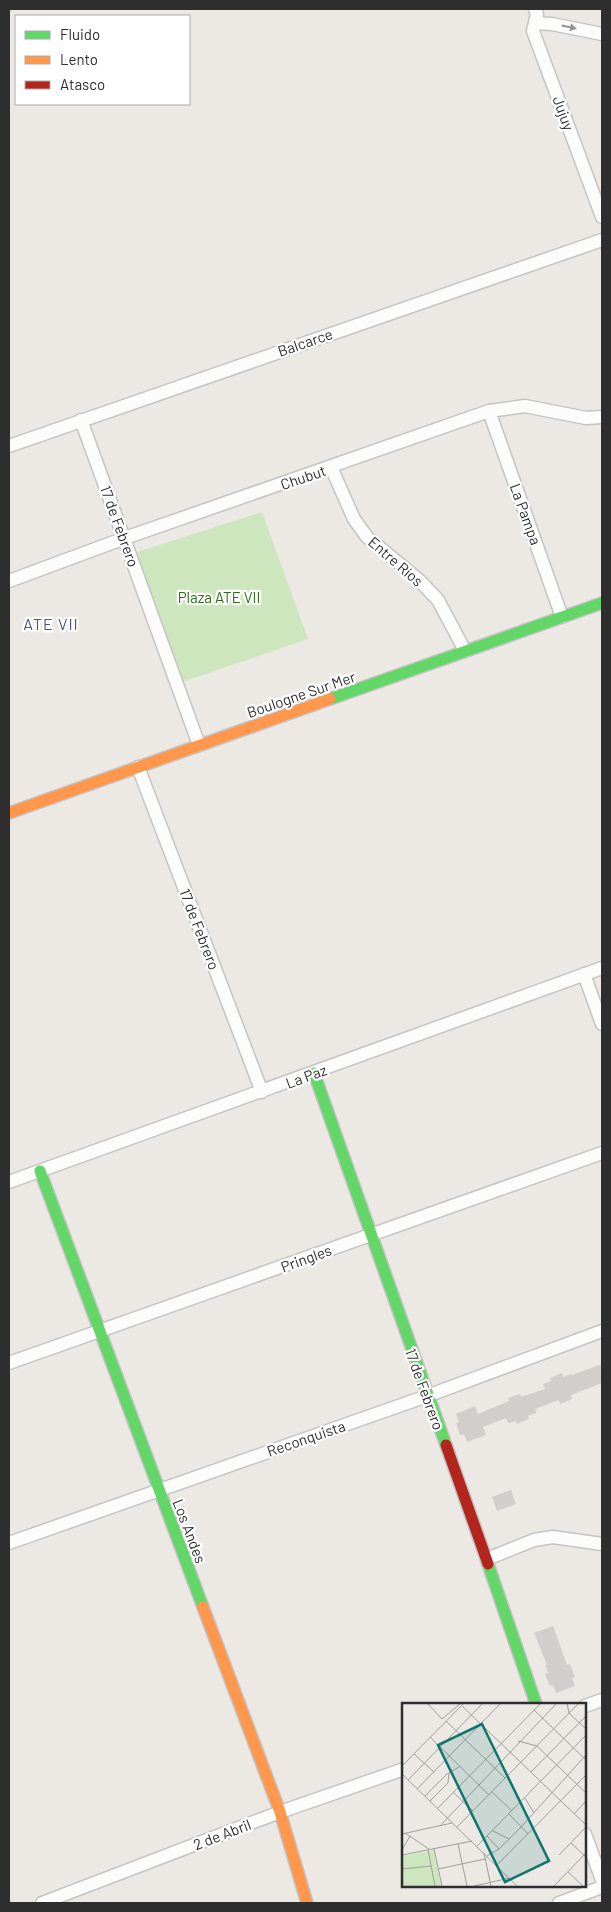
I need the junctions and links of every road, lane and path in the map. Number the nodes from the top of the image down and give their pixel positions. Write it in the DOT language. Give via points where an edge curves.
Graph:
graph roads {
  1 [pos="535,9"];
  2 [pos="535,23"];
  3 [pos="602,34"];
  4 [pos="602,217"];
  5 [pos="602,240"];
  6 [pos="489,411"];
  7 [pos="602,417"];
  8 [pos="81,420"];
  9 [pos="9,446"];
  10 [pos="331,467"];
  11 [pos="125,538"];
  12 [pos="9,580"];
  13 [pos="602,603"];
  14 [pos="562,617"];
  15 [pos="465,651"];
  16 [pos="199,745"];
  17 [pos="138,767"];
  18 [pos="9,812"];
  19 [pos="602,968"];
  20 [pos="584,974"];
  21 [pos="602,1024"];
  22 [pos="314,1073"];
  23 [pos="262,1092"];
  24 [pos="602,1153"];
  25 [pos="40,1171"];
  26 [pos="9,1182"];
  27 [pos="371,1235"];
  28 [pos="602,1331"];
  29 [pos="99,1332"];
  30 [pos="9,1363"];
  31 [pos="427,1396"];
  32 [pos="158,1490"];
  33 [pos="9,1543"];
  34 [pos="602,1544"];
  35 [pos="487,1559"];
  36 [pos="602,1700"];
  37 [pos="536,1703"];
  38 [pos="586,1706"];
  39 [pos="402,1770"];
  40 [pos="280,1812"];
  41 [pos="586,1837"];
  42 [pos="602,1880"];
  43 [pos="602,1887"];
  44 [pos="42,1903"];
  45 [pos="307,1903"];
  46 [pos="559,1903"];
  1 -- 2 [label="street, Jujuy"];
  2 -- 3 [label="street, one-way"];
  2 -- 4 [label="street, Jujuy" via="533,32"];
  5 -- 8 [label="street, Balcarce"];
  6 -- 7 [label="street, Chubut" via="525,406 586,418"];
  6 -- 10 [label="street, Chubut"];
  6 -- 14 [label="street, La Pampa"];
  8 -- 9 [label="street, Balcarce"];
  8 -- 11 [label="street, 17 de Febrero"];
  10 -- 11 [label="street, Chubut"];
  10 -- 15 [label="street, Entre Ríos" via="354,519 367,537 438,600"];
  11 -- 12 [label="street, Chubut"];
  11 -- 16 [label="street, 17 de Febrero"];
  13 -- 14 [label="street, Boulogne Sur Mer"];
  14 -- 15 [label="street, Boulogne Sur Mer"];
  15 -- 16 [label="street, Boulogne Sur Mer"];
  16 -- 17 [label="street, Boulogne Sur Mer"];
  17 -- 18 [label="street, Boulogne Sur Mer"];
  17 -- 23 [label="street, 17 de Febrero"];
  19 -- 20 [label="street, La Paz"];
  20 -- 21 [label="street"];
  20 -- 22 [label="street, La Paz"];
  22 -- 23 [label="street, La Paz"];
  22 -- 27 [label="street, 17 de Febrero"];
  23 -- 25 [label="street, La Paz"];
  24 -- 27 [label="street, Pringles"];
  25 -- 26 [label="street, La Paz"];
  25 -- 29 [label="street, Los Andes"];
  27 -- 29 [label="street, Pringles"];
  27 -- 31 [label="street, 17 de Febrero"];
  28 -- 31 [label="street, Reconquista"];
  29 -- 30 [label="street, Pringles"];
  29 -- 32 [label="street, Los Andes"];
  31 -- 32 [label="street, Reconquista"];
  31 -- 35 [label="street, 17 de Febrero"];
  32 -- 33 [label="street, Reconquista"];
  32 -- 40 [label="street, Los Andes"];
  34 -- 35 [label="street" via="553,1537 534,1540"];
  35 -- 37 [label="street, 17 de Febrero"];
  36 -- 38 [label="street"];
  39 -- 40 [label="street, 2 de Abril"];
  40 -- 44 [label="street, 2 de Abril"];
  40 -- 45 [label="street, Los Andes"];
  41 -- 42 [label="street"];
  43 -- 46 [label="street"];
}
